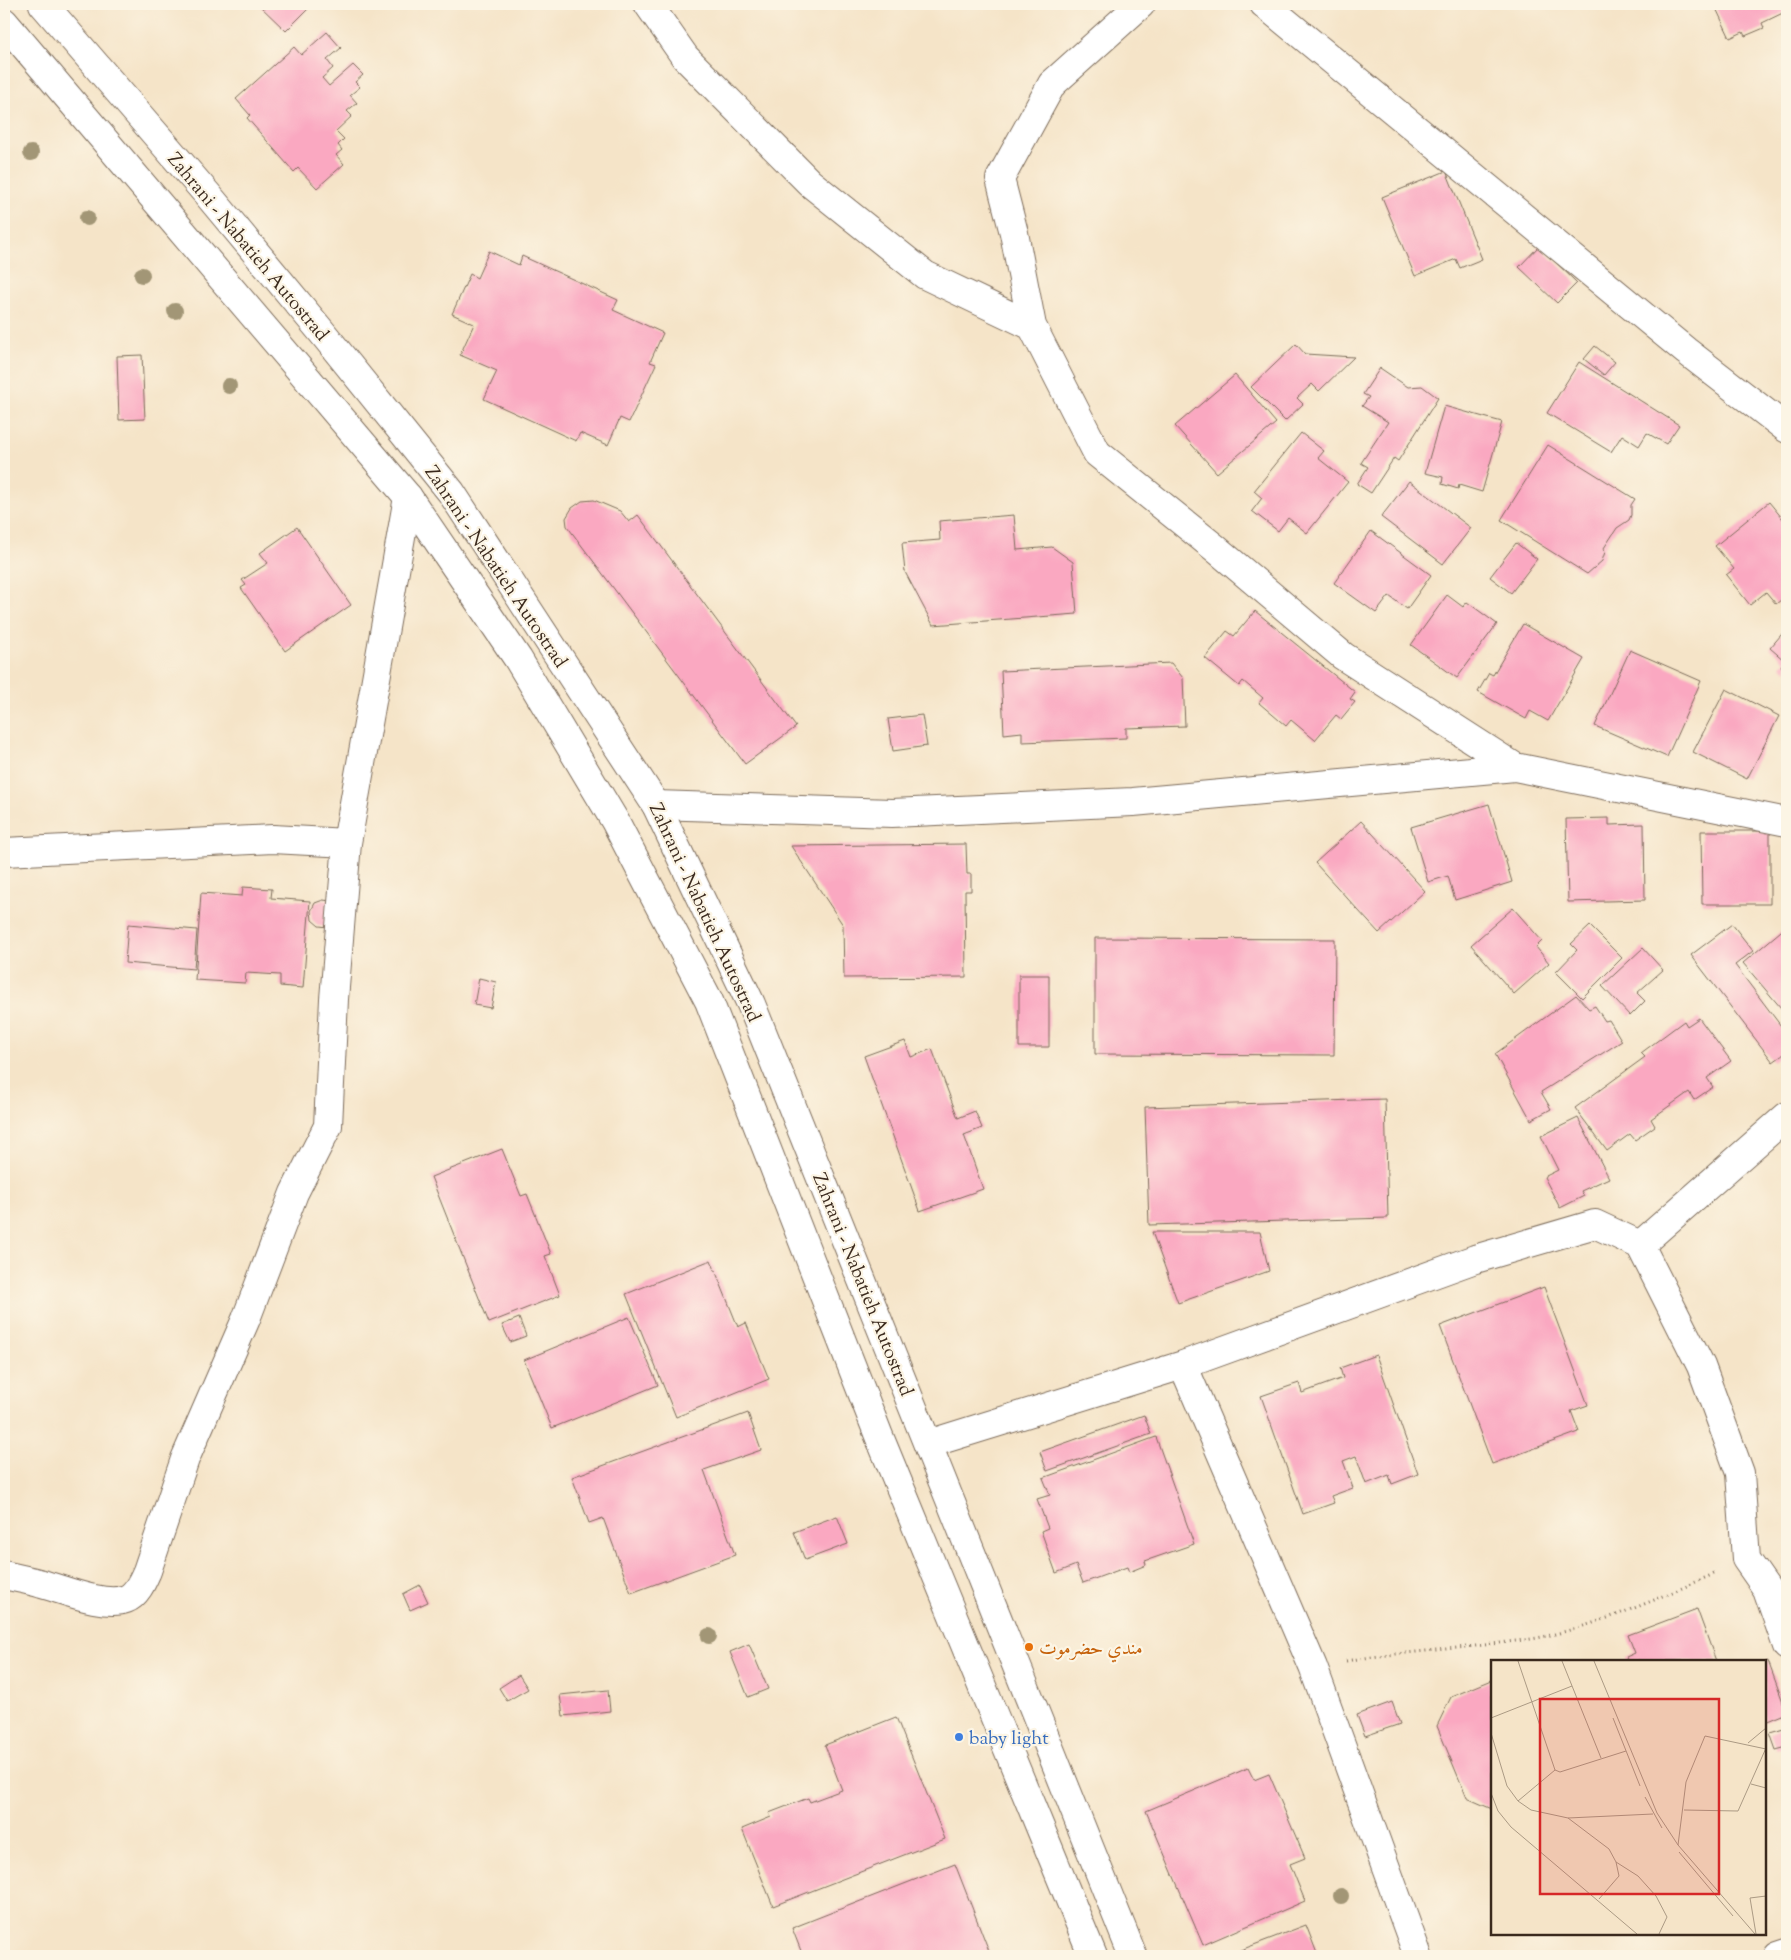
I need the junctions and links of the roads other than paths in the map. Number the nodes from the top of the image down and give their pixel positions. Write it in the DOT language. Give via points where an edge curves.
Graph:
graph roads {
  1 [pos="43,4"];
  2 [pos="648,4"];
  3 [pos="1141,4"];
  4 [pos="1264,4"];
  5 [pos="4,22"];
  6 [pos="1032,326"];
  7 [pos="1787,429"];
  8 [pos="408,497"];
  9 [pos="1515,767"];
  10 [pos="656,805"];
  11 [pos="1787,822"];
  12 [pos="347,842"];
  13 [pos="4,852"];
  14 [pos="1787,1116"];
  15 [pos="1640,1245"];
  16 [pos="1183,1364"];
  17 [pos="928,1444"];
  18 [pos="4,1575"];
  19 [pos="1787,1646"];
  20 [pos="1787,1953"];
  21 [pos="1093,1956"];
  22 [pos="1133,1956"];
  23 [pos="1418,1956"];
  24 [pos="1778,1956"];
  1 -- 10 [label="main road, Zahrani - Nabatieh Autostrad" via="252,248 450,492"];
  2 -- 6 [label="main road" via="685,57 810,183 925,275"];
  3 -- 6 [label="main road" via="1052,84 1000,179"];
  4 -- 7 [label="main road" via="1686,351"];
  5 -- 8 [label="main road, Zahrani - Nabatieh Autostrad"];
  6 -- 9 [label="main road" via="1097,453 1344,656"];
  8 -- 12 [label="main road"];
  8 -- 21 [label="main road, Zahrani - Nabatieh Autostrad" via="518,659 615,820 710,1001 878,1436"];
  9 -- 10 [label="main road" via="1133,802 902,813"];
  9 -- 11 [label="main road"];
  10 -- 17 [label="main road, Zahrani - Nabatieh Autostrad" via="751,1004"];
  12 -- 13 [label="main road" via="273,840"];
  12 -- 18 [label="main road" via="328,1126 294,1193 246,1319 186,1459 140,1586 127,1598 106,1600"];
  14 -- 15 [label="main road"];
  15 -- 16 [label="main road" via="1595,1224 1475,1259"];
  15 -- 19 [label="main road" via="1701,1366 1740,1473 1746,1559 1767,1589"];
  16 -- 17 [label="main road"];
  16 -- 23 [label="main road" via="1313,1667"];
  17 -- 22 [label="main road, Zahrani - Nabatieh Autostrad"];
  20 -- 24 [label="main road"];
}
